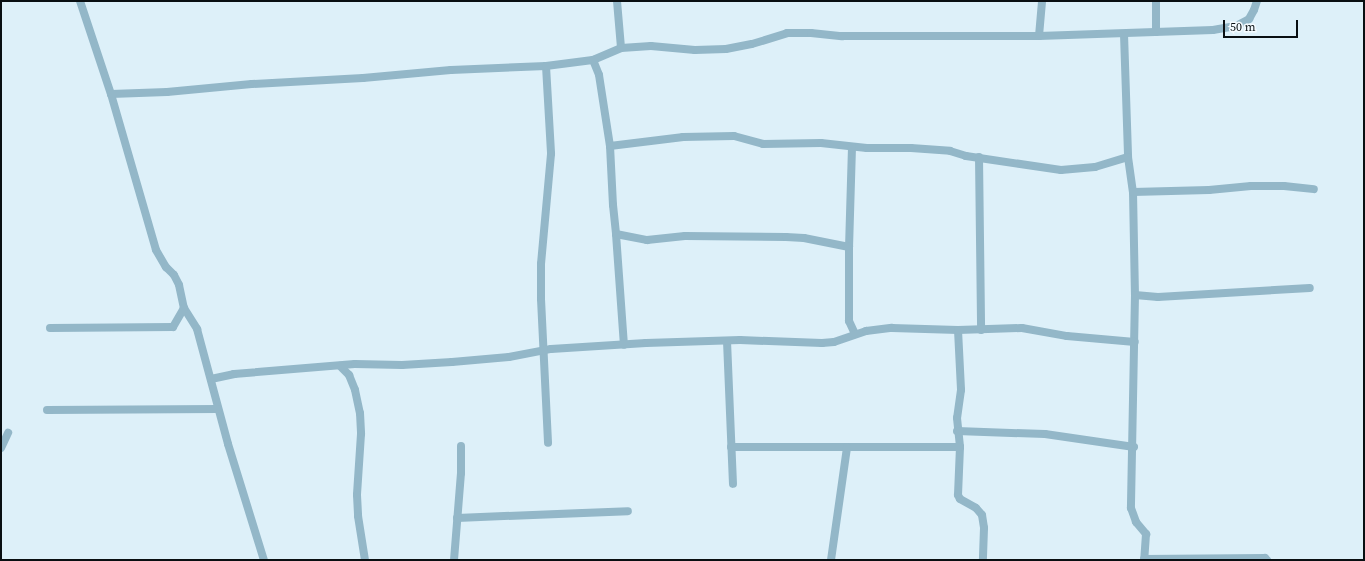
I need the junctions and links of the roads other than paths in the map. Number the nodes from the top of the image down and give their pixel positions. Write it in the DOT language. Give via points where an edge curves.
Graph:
graph roads {
  1 [pos="80,1"];
  2 [pos="617,1"];
  3 [pos="1042,1"];
  4 [pos="1156,1"];
  5 [pos="1257,1"];
  6 [pos="1156,32"];
  7 [pos="1124,34"];
  8 [pos="1039,36"];
  9 [pos="622,48"];
  10 [pos="593,60"];
  11 [pos="546,66"];
  12 [pos="111,94"];
  13 [pos="610,146"];
  14 [pos="852,147"];
  15 [pos="1128,156"];
  16 [pos="979,157"];
  17 [pos="1314,189"];
  18 [pos="1133,192"];
  19 [pos="616,234"];
  20 [pos="849,247"];
  21 [pos="1310,288"];
  22 [pos="1135,295"];
  23 [pos="184,308"];
  24 [pos="50,328"];
  25 [pos="958,330"];
  26 [pos="982,330"];
  27 [pos="855,334"];
  28 [pos="727,341"];
  29 [pos="1135,342"];
  30 [pos="624,345"];
  31 [pos="544,351"];
  32 [pos="340,366"];
  33 [pos="211,379"];
  34 [pos="218,409"];
  35 [pos="47,410"];
  36 [pos="957,431"];
  37 [pos="8,433"];
  38 [pos="548,443"];
  39 [pos="461,446"];
  40 [pos="732,447"];
  41 [pos="847,447"];
  42 [pos="960,447"];
  43 [pos="1134,447"];
  44 [pos="1,448"];
  45 [pos="734,484"];
  46 [pos="628,511"];
  47 [pos="458,518"];
  48 [pos="264,560"];
  49 [pos="365,560"];
  50 [pos="454,560"];
  51 [pos="831,560"];
  52 [pos="983,560"];
  53 [pos="1144,560"];
  54 [pos="1267,560"];
  1 -- 12 [label="street"];
  2 -- 9 [label="street"];
  3 -- 8 [label="street"];
  4 -- 6 [label="street"];
  5 -- 6 [label="street" via="1249,19 1236,26 1213,30"];
  6 -- 7 [label="street"];
  7 -- 8 [label="street"];
  7 -- 15 [label="street"];
  8 -- 9 [label="street" via="842,36 787,33 726,49 695,50 651,46"];
  9 -- 10 [label="street"];
  10 -- 11 [label="street"];
  10 -- 13 [label="street" via="599,75"];
  11 -- 12 [label="street" via="451,70"];
  11 -- 31 [label="street" via="551,154 541,264"];
  12 -- 23 [label="street" via="156,250 179,285"];
  13 -- 14 [label="street" via="683,137 734,136 763,144 821,143"];
  13 -- 19 [label="street"];
  14 -- 16 [label="street" via="926,149"];
  14 -- 20 [label="street"];
  15 -- 16 [label="street" via="1095,166 1061,170"];
  15 -- 18 [label="street"];
  16 -- 26 [label="street"];
  17 -- 18 [label="street" via="1251,186"];
  18 -- 22 [label="street"];
  19 -- 20 [label="street" via="647,240 685,236 804,238"];
  19 -- 30 [label="street"];
  20 -- 27 [label="street" via="849,321"];
  21 -- 22 [label="street" via="1158,297"];
  22 -- 29 [label="street"];
  23 -- 24 [label="street" via="173,327"];
  23 -- 33 [label="street" via="197,329"];
  25 -- 26 [label="street"];
  25 -- 27 [label="street" via="892,328"];
  25 -- 36 [label="street" via="960,390"];
  26 -- 29 [label="street" via="1022,328 1067,336"];
  27 -- 28 [label="street" via="834,342 822,343"];
  28 -- 30 [label="street" via="674,341"];
  28 -- 40 [label="street"];
  29 -- 43 [label="street"];
  30 -- 31 [label="street"];
  31 -- 32 [label="street" via="452,362"];
  31 -- 38 [label="street"];
  32 -- 33 [label="street" via="234,374"];
  32 -- 49 [label="street" via="349,375 360,413 357,495"];
  33 -- 34 [label="street"];
  34 -- 35 [label="street"];
  34 -- 48 [label="street"];
  36 -- 42 [label="street"];
  36 -- 43 [label="street" via="1045,434"];
  37 -- 44 [label="street"];
  39 -- 47 [label="street"];
  40 -- 41 [label="street"];
  40 -- 45 [label="street"];
  41 -- 42 [label="street"];
  41 -- 51 [label="street"];
  42 -- 52 [label="street" via="958,495 982,515"];
  43 -- 53 [label="street" via="1131,508 1136,522 1146,534"];
  46 -- 47 [label="street"];
  47 -- 50 [label="street"];
  53 -- 54 [label="street"];
}
